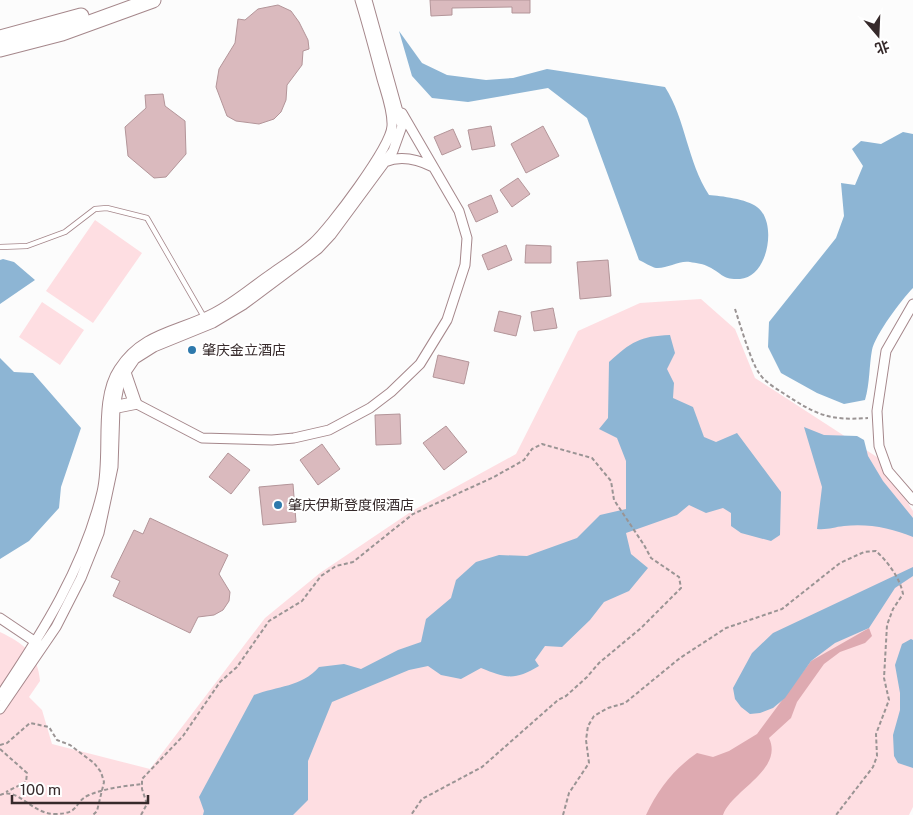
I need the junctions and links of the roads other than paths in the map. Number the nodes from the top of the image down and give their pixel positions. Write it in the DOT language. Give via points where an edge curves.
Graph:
graph roads {
  1 [pos="128,0"];
  2 [pos="153,0"];
  3 [pos="360,0"];
  4 [pos="367,0"];
  5 [pos="0,38"];
  6 [pos="0,49"];
  7 [pos="398,105"];
  8 [pos="385,162"];
  9 [pos="434,167"];
  10 [pos="0,247"];
  11 [pos="913,304"];
  12 [pos="204,317"];
  13 [pos="125,374"];
  14 [pos="135,403"];
  15 [pos="115,407"];
  16 [pos="913,500"];
  17 [pos="0,618"];
  18 [pos="39,644"];
  19 [pos="0,696"];
  20 [pos="0,709"];
  1 -- 5 [label="main road"];
  2 -- 6 [label="main road" via="62,33"];
  3 -- 12 [label="street" via="388,100 392,126 386,144 313,243 233,302"];
  4 -- 7 [label="street"];
  7 -- 8 [label="street" via="402,126"];
  7 -- 9 [label="street"];
  8 -- 9 [label="street" via="418,160"];
  8 -- 13 [label="street" via="318,249 243,305 213,323 154,347 135,359"];
  9 -- 14 [label="street" via="459,211 467,238 465,266 447,320 433,346 420,364 391,392 370,408 329,430 272,440 202,438"];
  10 -- 12 [label="lane" via="27,246 65,232 95,209 107,208 146,218"];
  11 -- 16 [label="street" via="886,351 878,417 879,446 888,471"];
  12 -- 18 [label="street" via="150,339 132,352 118,371 108,405 107,460 97,513 72,576"];
  13 -- 14 [label="street"];
  13 -- 15 [label="street" via="120,381"];
  14 -- 15 [label="street"];
  15 -- 18 [label="street" via="114,467 99,532 81,578 56,627"];
  17 -- 18 [label="street"];
  18 -- 19 [label="street"];
  18 -- 20 [label="street"];
}
